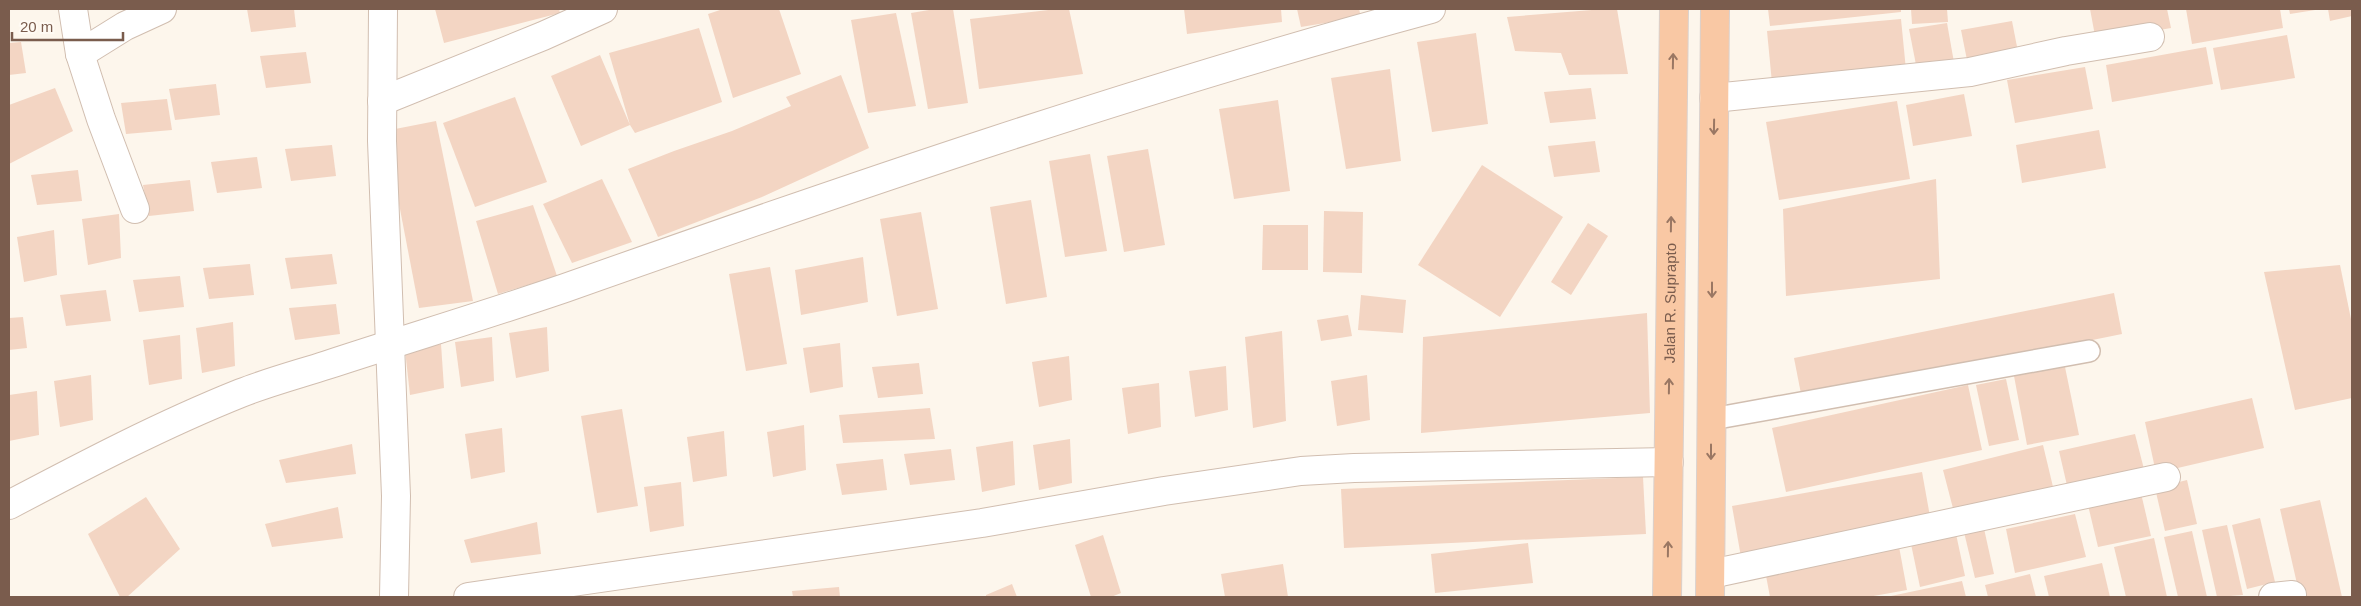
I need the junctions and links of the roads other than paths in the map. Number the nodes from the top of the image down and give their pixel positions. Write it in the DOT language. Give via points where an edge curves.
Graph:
graph roads {
  1 [pos="73,9"];
  2 [pos="162,9"];
  3 [pos="383,9"];
  4 [pos="603,9"];
  5 [pos="1431,9"];
  6 [pos="1674,9"];
  7 [pos="1715,9"];
  8 [pos="2150,38"];
  9 [pos="80,54"];
  10 [pos="1714,98"];
  11 [pos="382,101"];
  12 [pos="135,209"];
  13 [pos="389,344"];
  14 [pos="2089,351"];
  15 [pos="1712,419"];
  16 [pos="1669,462"];
  17 [pos="2166,477"];
  18 [pos="9,505"];
  19 [pos="1710,586"];
  20 [pos="394,597"];
  21 [pos="468,597"];
  22 [pos="1667,597"];
  1 -- 9 [label="street"];
  2 -- 9 [label="street" via="125,26"];
  3 -- 11 [label="street"];
  4 -- 11 [label="street"];
  5 -- 13 [label="street" via="1147,93 705,238 496,312"];
  16 -- 6 [label="highway, Jalan R. Suprapto, one-way"];
  7 -- 10 [label="highway"];
  8 -- 10 [label="street" via="1970,72"];
  9 -- 12 [label="street"];
  10 -- 15 [label="highway, one-way"];
  11 -- 13 [label="street"];
  13 -- 18 [label="street" via="242,392 112,451"];
  13 -- 20 [label="street" via="396,496"];
  14 -- 15 [label="lane"];
  15 -- 19 [label="highway, one-way"];
  16 -- 21 [label="street" via="1301,471 1164,491 973,525"];
  22 -- 16 [label="highway, Jalan R. Suprapto, one-way"];
  17 -- 19 [label="street"];
}
